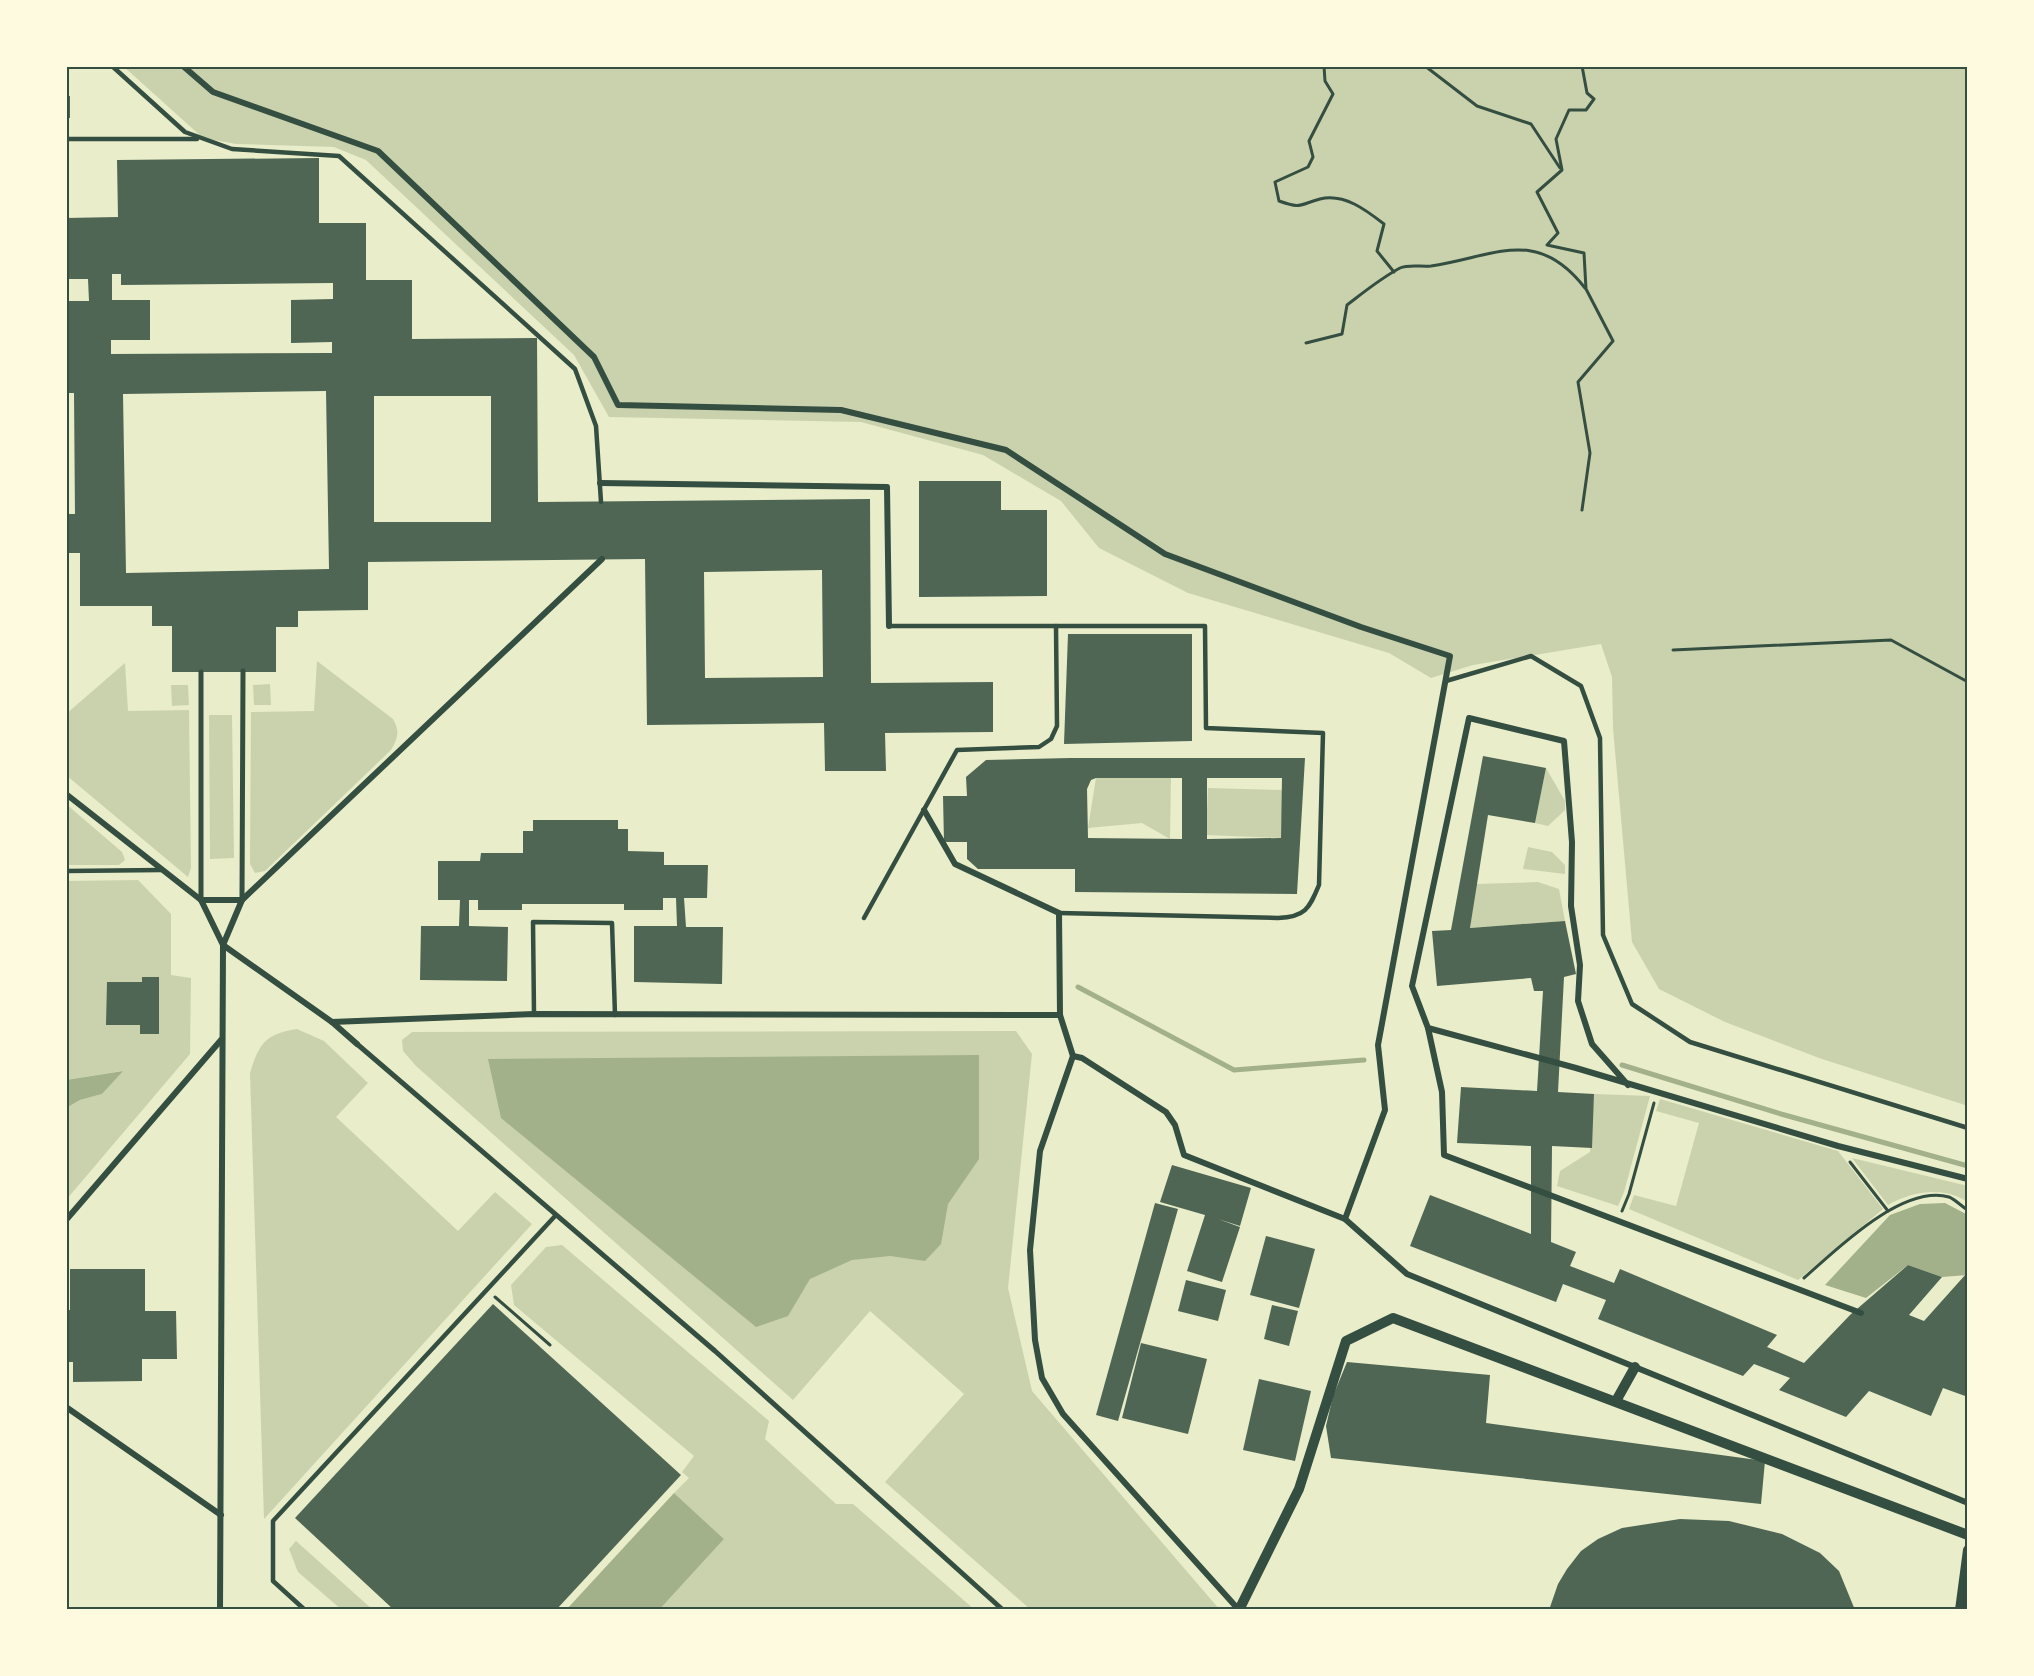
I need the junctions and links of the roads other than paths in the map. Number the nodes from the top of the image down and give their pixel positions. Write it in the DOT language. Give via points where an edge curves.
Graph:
graph roads {
  1 [pos="112,66"];
  2 [pos="183,66"];
  3 [pos="203,138"];
  4 [pos="66,139"];
  5 [pos="600,483"];
  6 [pos="601,502"];
  7 [pos="602,559"];
  8 [pos="889,626"];
  9 [pos="1056,626"];
  10 [pos="243,671"];
  11 [pos="201,672"];
  12 [pos="1446,681"];
  13 [pos="66,794"];
  14 [pos="924,810"];
  15 [pos="164,870"];
  16 [pos="66,871"];
  17 [pos="201,900"];
  18 [pos="242,900"];
  19 [pos="1059,913"];
  20 [pos="864,918"];
  21 [pos="223,945"];
  22 [pos="534,1014"];
  23 [pos="615,1015"];
  24 [pos="1060,1016"];
  25 [pos="332,1022"];
  26 [pos="1428,1028"];
  27 [pos="221,1039"];
  28 [pos="357,1044"];
  29 [pos="1073,1056"];
  30 [pos="1628,1084"];
  31 [pos="1968,1128"];
  32 [pos="1968,1179"];
  33 [pos="556,1215"];
  34 [pos="1345,1219"];
  35 [pos="66,1220"];
  36 [pos="1861,1313"];
  37 [pos="1635,1367"];
  38 [pos="1616,1401"];
  39 [pos="66,1407"];
  40 [pos="1968,1503"];
  41 [pos="221,1515"];
  42 [pos="1968,1535"];
  43 [pos="1968,1550"];
  44 [pos="220,1610"];
  45 [pos="305,1610"];
  46 [pos="1003,1610"];
  47 [pos="1239,1610"];
  48 [pos="1960,1610"];
  1 -- 3 [label="lane" via="185,132"];
  2 -- 12 [label="street" via="213,92 378,151 594,357 618,405 841,410 1006,450 1165,554 1450,656"];
  3 -- 4 [label="lane"];
  3 -- 5 [label="lane" via="232,149 339,156 575,369 596,426"];
  5 -- 6 [label="lane"];
  5 -- 8 [label="street" via="887,487"];
  7 -- 18 [label="street"];
  8 -- 9 [label="lane"];
  9 -- 14 [label="lane" via="1057,726 1051,739 1039,747 957,750"];
  9 -- 19 [label="lane" via="1205,626 1206,728 1323,733 1319,885 1310,908 1294,917 1278,918"];
  10 -- 18 [label="street"];
  11 -- 17 [label="street"];
  12 -- 31 [label="lane" via="1531,656 1581,686 1600,738 1603,935 1632,1004 1690,1042"];
  12 -- 34 [label="street" via="1378,1045 1385,1110"];
  13 -- 15 [label="street"];
  14 -- 19 [label="street" via="956,864"];
  14 -- 20 [label="lane"];
  15 -- 16 [label="lane"];
  15 -- 17 [label="street"];
  17 -- 18 [label="street"];
  17 -- 21 [label="street"];
  18 -- 21 [label="street"];
  19 -- 24 [label="street"];
  21 -- 25 [label="street"];
  21 -- 27 [label="street"];
  22 -- 23 [label="street"];
  22 -- 23 [label="lane" via="533,922 612,922"];
  22 -- 25 [label="street"];
  23 -- 24 [label="street"];
  24 -- 29 [label="street"];
  25 -- 28 [label="street"];
  26 -- 30 [label="street"];
  26 -- 30 [label="street" via="1412,986 1468,718 1564,741 1572,842 1570,906 1580,965 1578,1001 1592,1044"];
  26 -- 36 [label="street" via="1442,1092 1444,1155"];
  27 -- 35 [label="street"];
  27 -- 41 [label="street"];
  28 -- 33 [label="street"];
  29 -- 34 [label="street" via="1166,1112 1175,1125 1184,1155"];
  29 -- 47 [label="street" via="1040,1151 1030,1250 1035,1340 1042,1378 1064,1414"];
  30 -- 32 [label="street" via="1838,1146"];
  33 -- 45 [label="lane" via="273,1521 273,1581"];
  33 -- 46 [label="street" via="716,1351"];
  34 -- 37 [label="street" via="1407,1274"];
  37 -- 38 [label="street"];
  37 -- 40 [label="street"];
  38 -- 42 [label="street"];
  38 -- 47 [label="street" via="1394,1318 1346,1341 1299,1489"];
  39 -- 41 [label="street"];
  41 -- 44 [label="street"];
  43 -- 48 [label="street"];
}
